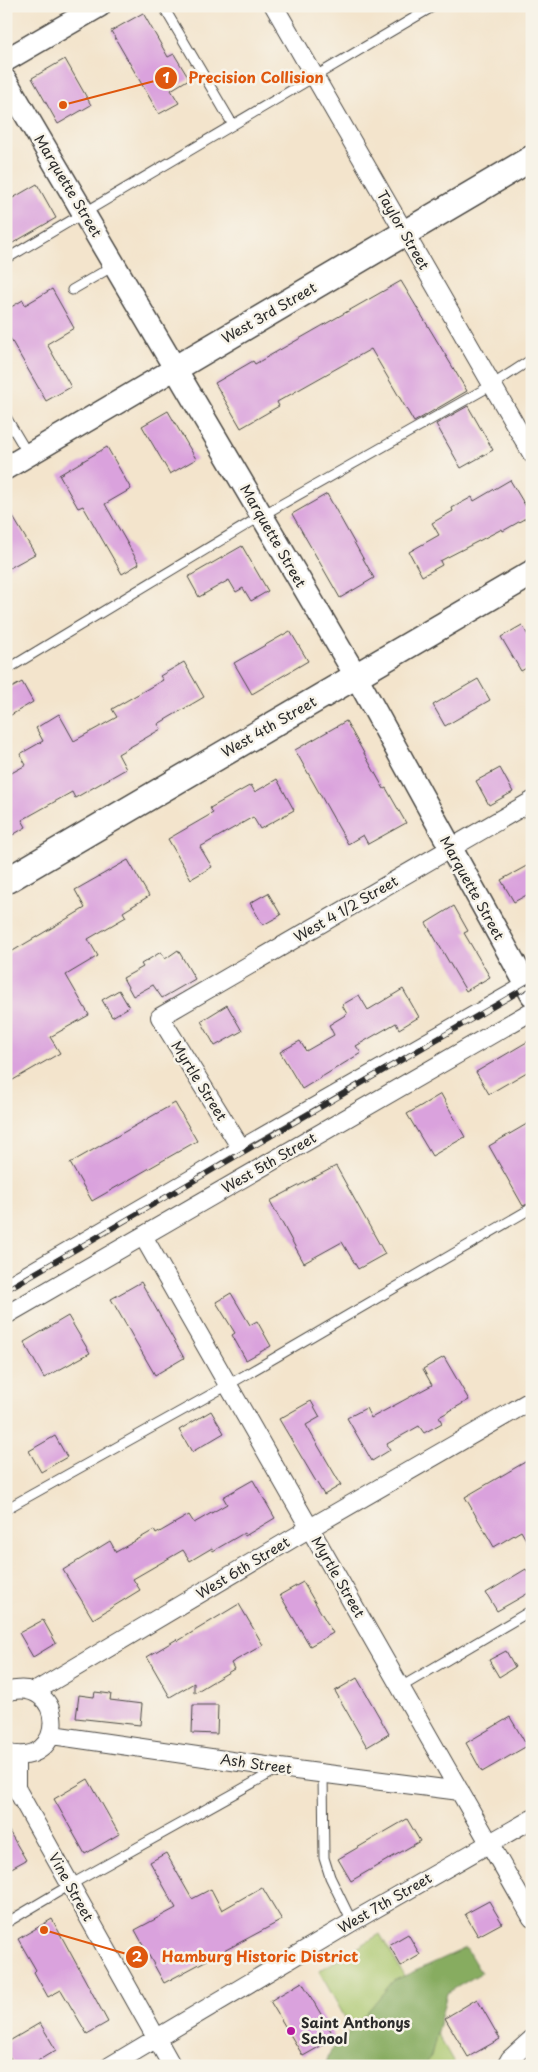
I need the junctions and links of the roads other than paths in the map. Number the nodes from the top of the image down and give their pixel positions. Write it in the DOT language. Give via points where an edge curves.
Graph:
graph roads {
  1 [pos="98,6"];
  2 [pos="163,6"];
  3 [pos="274,6"];
  4 [pos="434,6"];
  5 [pos="6,60"];
  6 [pos="314,76"];
  7 [pos="6,82"];
  8 [pos="233,125"];
  9 [pos="532,158"];
  10 [pos="84,213"];
  11 [pos="405,232"];
  12 [pos="6,259"];
  13 [pos="114,265"];
  14 [pos="72,290"];
  15 [pos="532,359"];
  16 [pos="176,368"];
  17 [pos="492,385"];
  18 [pos="6,417"];
  19 [pos="28,454"];
  20 [pos="532,454"];
  21 [pos="6,468"];
  22 [pos="261,516"];
  23 [pos="532,573"];
  24 [pos="6,670"];
  25 [pos="356,676"];
  26 [pos="532,801"];
  27 [pos="450,849"];
  28 [pos="6,881"];
  29 [pos="529,985"];
  30 [pos="532,1011"];
  31 [pos="160,1017"];
  32 [pos="239,1144"];
  33 [pos="532,1208"];
  34 [pos="142,1236"];
  35 [pos="6,1282"];
  36 [pos="6,1315"];
  37 [pos="228,1385"];
  38 [pos="532,1400"];
  39 [pos="6,1509"];
  40 [pos="310,1528"];
  41 [pos="532,1610"];
  42 [pos="401,1687"];
  43 [pos="6,1692"];
  44 [pos="34,1692"];
  45 [pos="52,1734"];
  46 [pos="11,1754"];
  47 [pos="280,1768"];
  48 [pos="323,1774"];
  49 [pos="460,1791"];
  50 [pos="532,1819"];
  51 [pos="490,1843"];
  52 [pos="70,1885"];
  53 [pos="532,1918"];
  54 [pos="6,1922"];
  55 [pos="352,1922"];
  56 [pos="157,2039"];
  57 [pos="532,2039"];
  58 [pos="110,2066"];
  59 [pos="172,2066"];
  60 [pos="506,2066"];
  1 -- 5 [label="street"];
  2 -- 8 [label="lane"];
  3 -- 6 [label="street, Taylor Street"];
  4 -- 6 [label="lane"];
  6 -- 8 [label="lane"];
  6 -- 11 [label="street, Taylor Street"];
  7 -- 10 [label="street, Marquette Street"];
  8 -- 10 [label="lane"];
  9 -- 11 [label="main road, West 3rd Street"];
  10 -- 12 [label="lane"];
  10 -- 13 [label="street, Marquette Street"];
  11 -- 16 [label="main road, West 3rd Street"];
  11 -- 17 [label="street, Taylor Street"];
  13 -- 14 [label="lane"];
  13 -- 16 [label="street, Marquette Street"];
  15 -- 17 [label="lane"];
  16 -- 19 [label="street, West 3rd Street"];
  16 -- 22 [label="street, Marquette Street"];
  17 -- 20 [label="street, Taylor Street"];
  17 -- 22 [label="lane"];
  18 -- 19 [label="lane"];
  19 -- 21 [label="street, West 3rd Street"];
  22 -- 24 [label="lane"];
  22 -- 25 [label="street, Marquette Street"];
  23 -- 25 [label="main road, West 4th Street"];
  25 -- 27 [label="street, Marquette Street"];
  25 -- 28 [label="main road, West 4th Street"];
  26 -- 27 [label="street, West 4 1/2 Street"];
  27 -- 29 [label="street, Marquette Street"];
  27 -- 31 [label="street, West 4 1/2 Street"];
  29 -- 32 [label="lane"];
  30 -- 34 [label="street, West 5th Street"];
  31 -- 32 [label="street, Myrtle Street"];
  32 -- 35 [label="lane"];
  33 -- 37 [label="lane"];
  34 -- 36 [label="street, West 5th Street"];
  34 -- 37 [label="street, Myrtle Street"];
  37 -- 39 [label="lane"];
  37 -- 40 [label="street, Myrtle Street"];
  38 -- 40 [label="street, West 6th Street"];
  40 -- 42 [label="street, Myrtle Street"];
  40 -- 44 [label="street, West 6th Street"];
  41 -- 42 [label="lane"];
  42 -- 49 [label="street, Myrtle Street"];
  43 -- 44 [label="street" via="17,1689"];
  44 -- 45 [label="street" via="47,1702 52,1712"];
  45 -- 46 [label="street" via="37,1752 27,1756"];
  45 -- 47 [label="street, Ash Street"];
  46 -- 52 [label="street, Vine Street" via="16,1788"];
  47 -- 48 [label="street, Ash Street"];
  47 -- 52 [label="lane"];
  48 -- 49 [label="street, Ash Street"];
  48 -- 55 [label="lane" via="324,1858"];
  49 -- 51 [label="street, Myrtle Street"];
  50 -- 51 [label="street, West 7th Street"];
  51 -- 53 [label="street, Myrtle Street"];
  51 -- 55 [label="street, West 7th Street"];
  52 -- 54 [label="lane"];
  52 -- 56 [label="street, Vine Street"];
  55 -- 56 [label="street, West 7th Street"];
  56 -- 58 [label="street, West 7th Street"];
  56 -- 59 [label="street, Vine Street"];
  57 -- 60 [label="street"];
}
